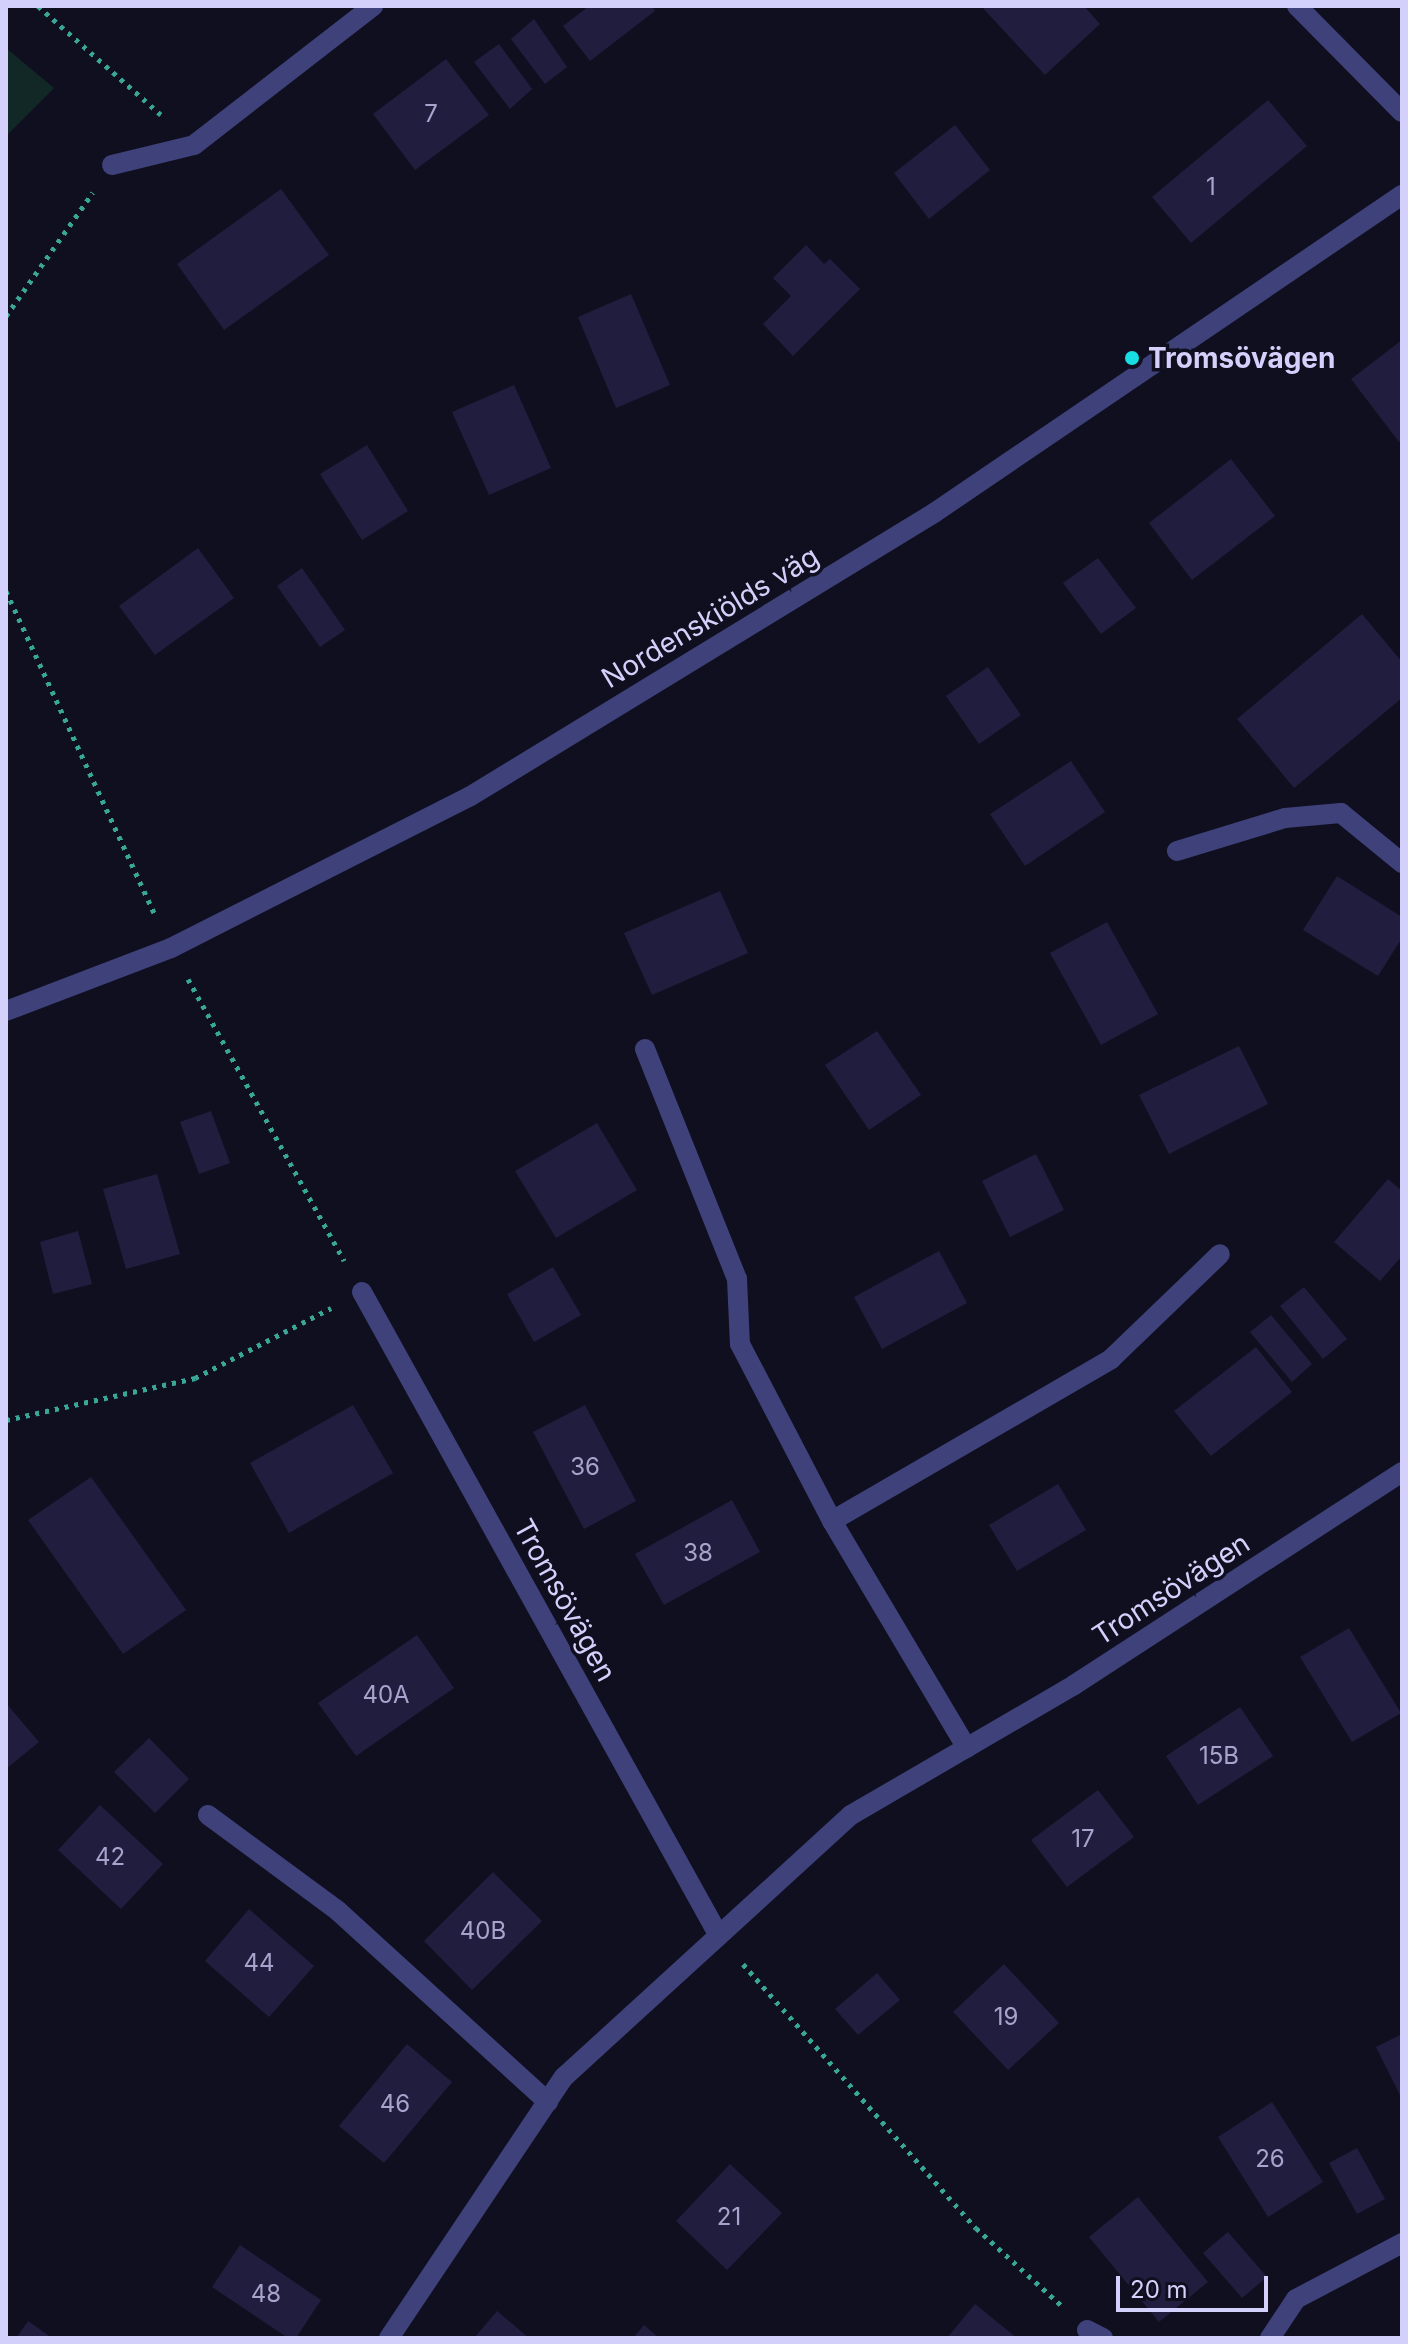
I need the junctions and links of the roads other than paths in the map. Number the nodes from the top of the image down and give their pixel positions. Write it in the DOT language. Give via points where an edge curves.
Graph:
graph roads {
  1 [pos="373,6"];
  2 [pos="1297,6"];
  3 [pos="1402,112"];
  4 [pos="112,165"];
  5 [pos="1402,195"];
  6 [pos="1177,851"];
  7 [pos="1402,863"];
  8 [pos="6,1011"];
  9 [pos="645,1049"];
  10 [pos="1220,1254"];
  11 [pos="362,1292"];
  12 [pos="1402,1472"];
  13 [pos="832,1521"];
  14 [pos="967,1748"];
  15 [pos="208,1815"];
  16 [pos="719,1936"];
  17 [pos="548,2102"];
  18 [pos="1402,2243"];
  19 [pos="389,2338"];
  20 [pos="1270,2338"];
  1 -- 4 [label="street" via="194,145"];
  2 -- 3 [label="street"];
  5 -- 8 [label="street, Nordenskiölds väg" via="934,513 469,797 171,948"];
  6 -- 7 [label="street" via="1285,818 1341,813"];
  9 -- 13 [label="street" via="737,1279 740,1344"];
  10 -- 13 [label="street" via="1111,1359"];
  11 -- 16 [label="street, Tromsövägen"];
  12 -- 14 [label="street, Tromsövägen" via="1074,1685"];
  13 -- 14 [label="street"];
  14 -- 16 [label="street, Tromsövägen" via="851,1815"];
  15 -- 17 [label="street" via="338,1911"];
  16 -- 17 [label="street, Tromsövägen" via="564,2077"];
  17 -- 19 [label="street, Tromsövägen"];
  18 -- 20 [label="street" via="1296,2299"];
}
